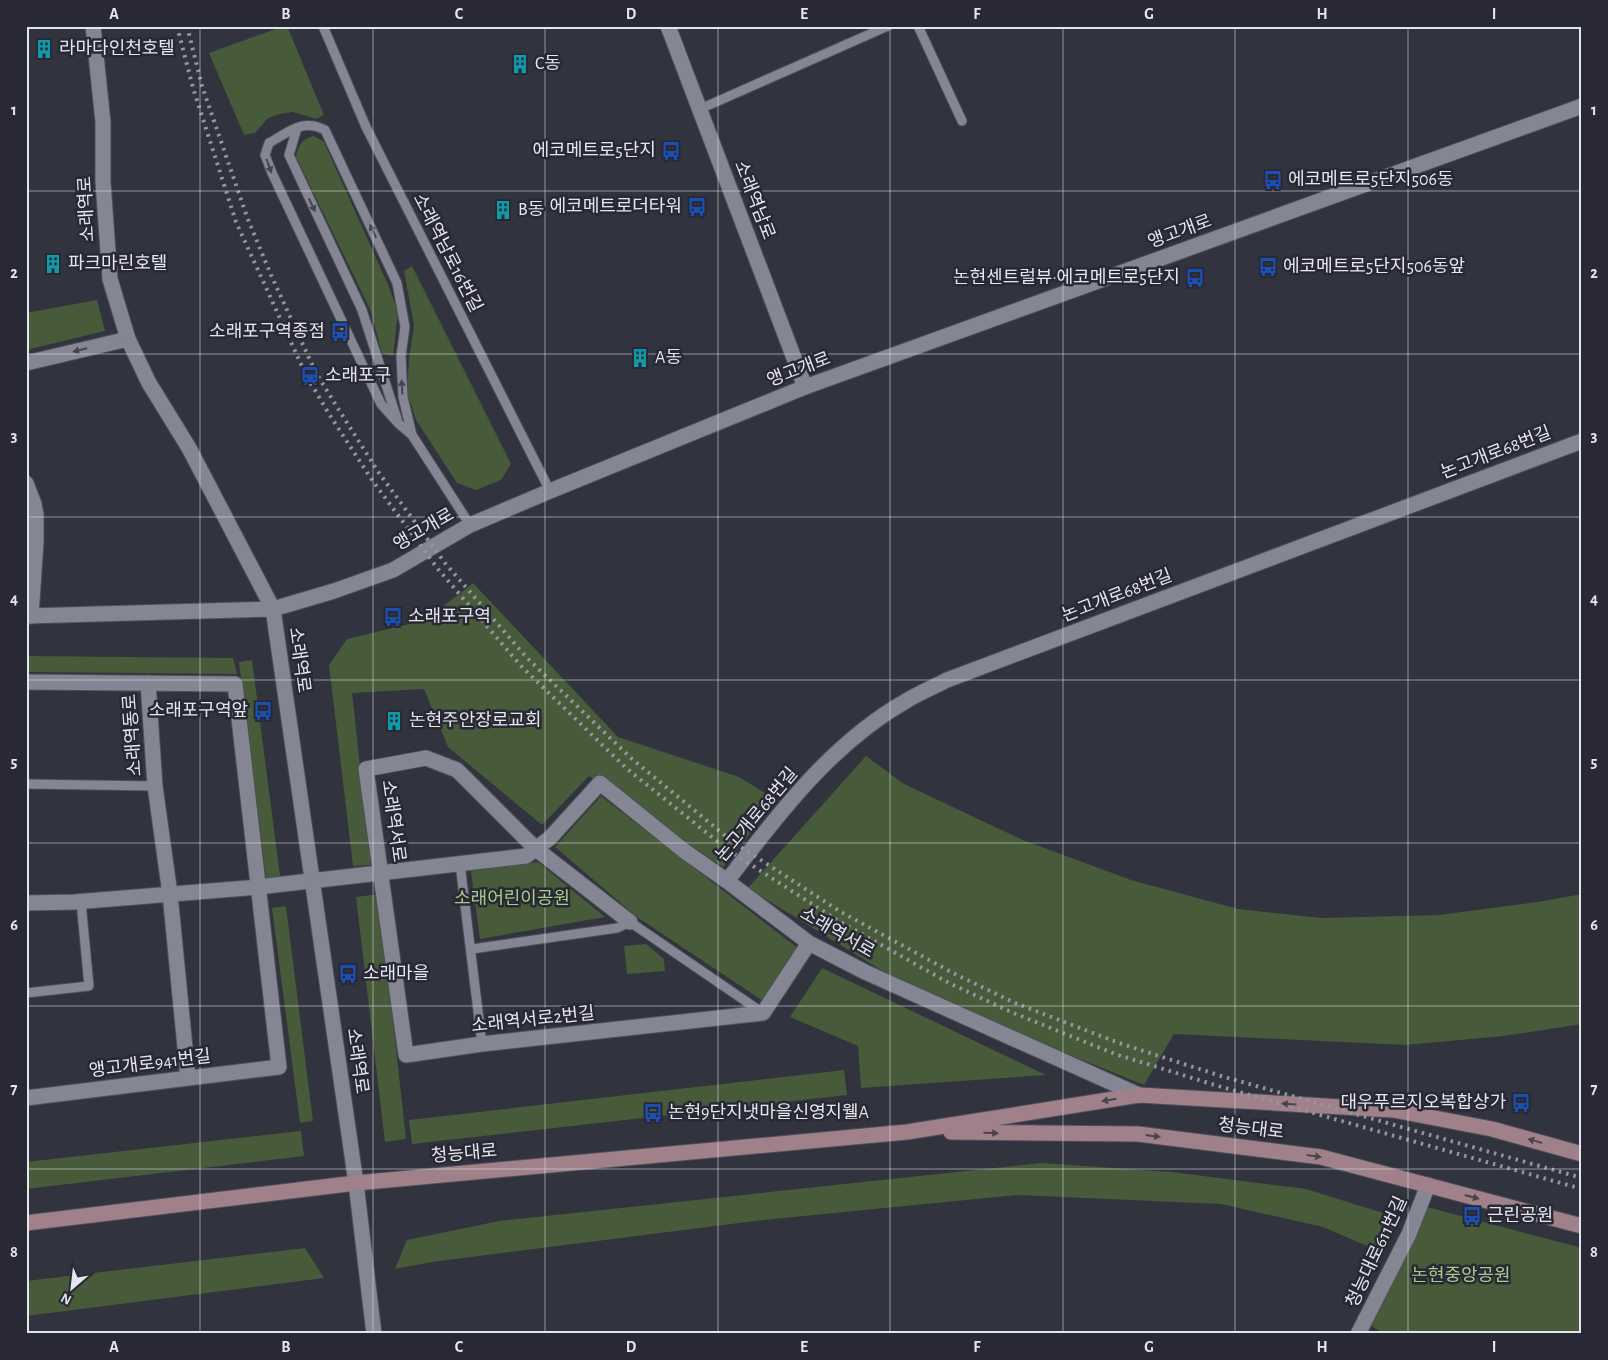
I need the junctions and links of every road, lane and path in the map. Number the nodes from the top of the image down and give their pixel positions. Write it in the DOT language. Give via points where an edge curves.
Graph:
graph roads {
  1 [pos="93,26"];
  2 [pos="323,26"];
  3 [pos="668,26"];
  4 [pos="888,26"];
  5 [pos="918,26"];
  6 [pos="1582,106"];
  7 [pos="700,109"];
  8 [pos="962,121"];
  9 [pos="296,128"];
  10 [pos="128,339"];
  11 [pos="26,364"];
  12 [pos="805,388"];
  13 [pos="398,423"];
  14 [pos="412,434"];
  15 [pos="1582,441"];
  16 [pos="26,483"];
  17 [pos="550,491"];
  18 [pos="31,513"];
  19 [pos="470,525"];
  20 [pos="273,609"];
  21 [pos="28,616"];
  22 [pos="26,682"];
  23 [pos="148,683"];
  24 [pos="26,784"];
  25 [pos="155,786"];
  26 [pos="536,849"];
  27 [pos="460,864"];
  28 [pos="382,874"];
  29 [pos="312,881"];
  30 [pos="727,881"];
  31 [pos="258,887"];
  32 [pos="170,894"];
  33 [pos="81,902"];
  34 [pos="26,903"];
  35 [pos="630,922"];
  36 [pos="809,943"];
  37 [pos="472,949"];
  38 [pos="26,993"];
  39 [pos="763,1013"];
  40 [pos="482,1044"];
  41 [pos="279,1067"];
  42 [pos="188,1078"];
  43 [pos="1139,1095"];
  44 [pos="26,1098"];
  45 [pos="907,1132"];
  46 [pos="1582,1154"];
  47 [pos="356,1183"];
  48 [pos="1428,1185"];
  49 [pos="26,1223"];
  50 [pos="1582,1226"];
  51 [pos="374,1334"];
  52 [pos="1358,1334"];
  1 -- 10 [label="street, 소래역로" via="103,122 103,182 110,279"];
  2 -- 17 [label="lane, 소래역남로16번길" via="366,127"];
  3 -- 7 [label="street, 소래역남로"];
  4 -- 7 [label="lane"];
  5 -- 8 [label="lane"];
  6 -- 12 [label="street, 앵고개로"];
  7 -- 12 [label="street, 소래역남로"];
  9 -- 13 [label="lane, one-way" via="288,155 362,310"];
  9 -- 13 [label="lane, one-way" via="270,143 265,155 268,164 381,404"];
  14 -- 9 [label="lane, one-way" via="403,397 401,356 405,327 397,282 325,130 308,124"];
  10 -- 11 [label="street, one-way"];
  10 -- 20 [label="street, 소래역로" via="149,382 190,448"];
  12 -- 17 [label="street, 앵고개로"];
  13 -- 14 [label="lane"];
  14 -- 19 [label="lane"];
  15 -- 30 [label="street, 논고개로68번길" via="947,680 906,701 863,730 821,768 785,807"];
  16 -- 18 [label="street" via="34,504"];
  17 -- 19 [label="street, 앵고개로"];
  18 -- 21 [label="street" via="36,542"];
  19 -- 20 [label="street, 앵고개로" via="393,570"];
  20 -- 21 [label="street, 앵고개로"];
  20 -- 29 [label="street, 소래역로"];
  22 -- 23 [label="street"];
  23 -- 25 [label="street, 소래역동로"];
  23 -- 31 [label="street, 소래역동로" via="235,684"];
  24 -- 25 [label="lane"];
  25 -- 32 [label="street, 소래역동로"];
  26 -- 27 [label="street, 소래역서로" via="526,856"];
  26 -- 28 [label="street, 소래역서로" via="457,770 426,758 366,769"];
  26 -- 30 [label="street, 소래역서로" via="600,783"];
  26 -- 35 [label="street, 소래역서로"];
  27 -- 28 [label="street, 소래역서로"];
  27 -- 37 [label="lane"];
  28 -- 29 [label="street, 소래역서로"];
  28 -- 40 [label="street, 소래역서로2번길" via="406,1055"];
  29 -- 31 [label="street"];
  29 -- 47 [label="street, 소래역로"];
  30 -- 36 [label="street, 소래역서로"];
  31 -- 32 [label="street"];
  31 -- 41 [label="street, 소래역동로"];
  32 -- 33 [label="street"];
  32 -- 42 [label="street, 소래역동로"];
  33 -- 34 [label="street"];
  33 -- 38 [label="lane" via="89,986"];
  35 -- 37 [label="lane" via="617,928"];
  35 -- 39 [label="lane, 소래역서로"];
  36 -- 39 [label="street"];
  36 -- 43 [label="street, 소래역서로" via="865,972"];
  37 -- 40 [label="lane"];
  39 -- 40 [label="street, 소래역서로2번길"];
  41 -- 42 [label="street, 앵고개로941번길"];
  42 -- 44 [label="street, 앵고개로941번길"];
  43 -- 45 [label="main road, 청능대로, one-way"];
  46 -- 43 [label="main road, 청능대로, one-way" via="1492,1129 1393,1110"];
  45 -- 47 [label="main road, 청능대로"];
  45 -- 48 [label="main road, 청능대로, one-way" via="1138,1134 1321,1157"];
  47 -- 49 [label="main road, 청능대로"];
  47 -- 51 [label="street, 소래역로"];
  48 -- 50 [label="main road, 청능대로, one-way"];
  48 -- 52 [label="street, 청능대로611번길" via="1409,1234"];
}
